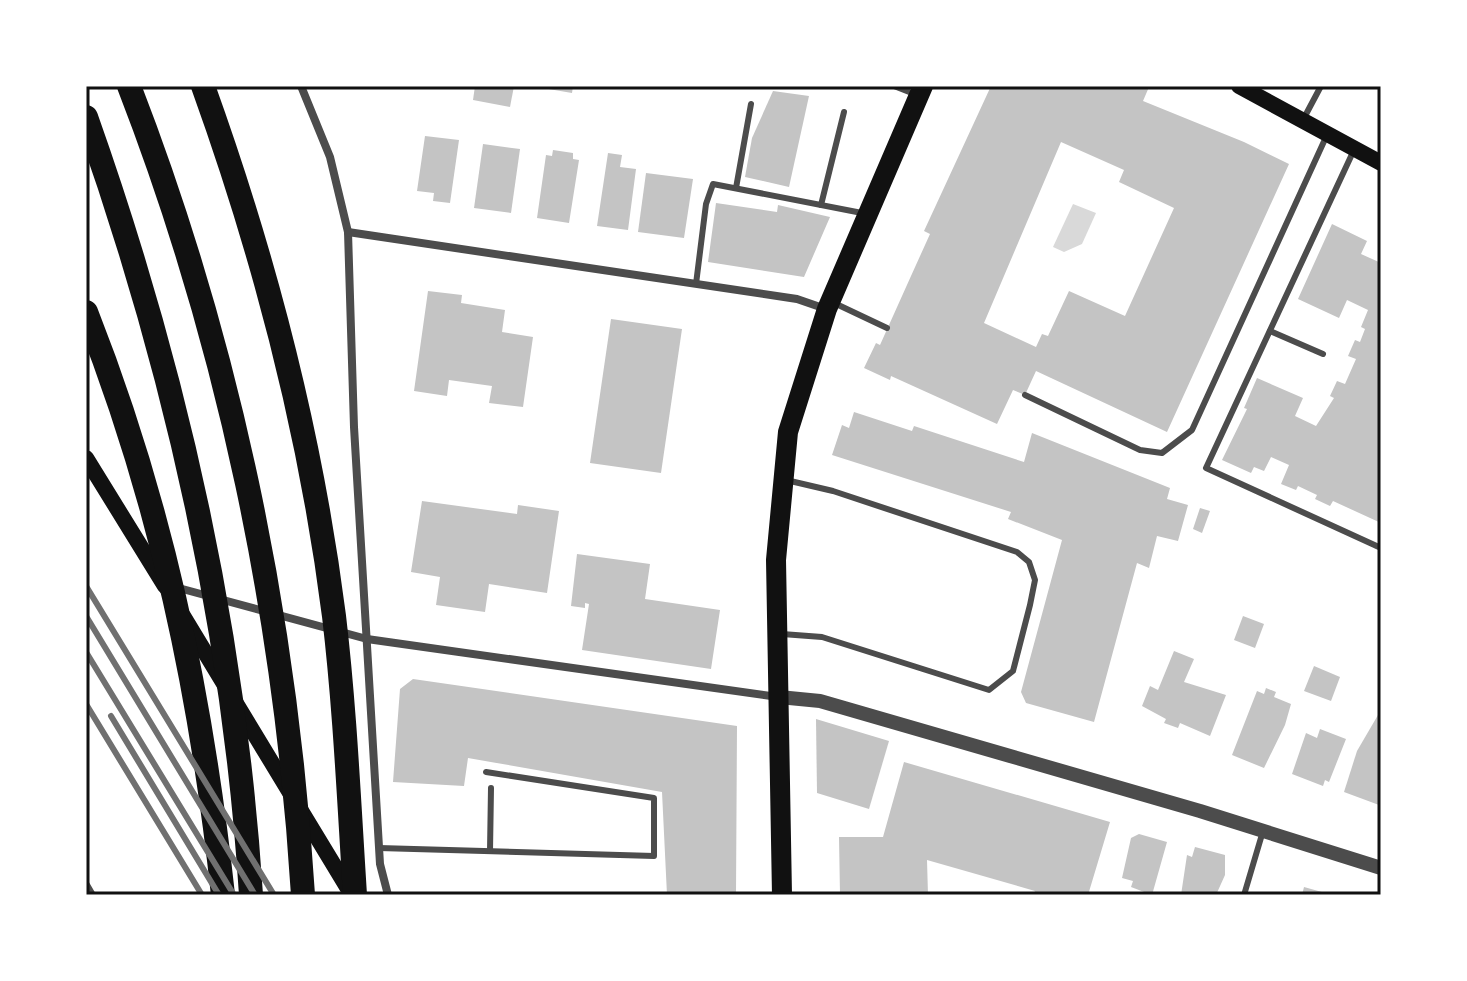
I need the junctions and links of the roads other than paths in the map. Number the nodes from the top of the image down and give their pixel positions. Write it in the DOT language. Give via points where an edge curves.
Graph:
graph roads {
  1 [pos="129,86"];
  2 [pos="203,86"];
  3 [pos="301,86"];
  4 [pos="894,86"];
  5 [pos="1239,86"];
  6 [pos="1321,86"];
  7 [pos="920,89"];
  8 [pos="751,104"];
  9 [pos="844,112"];
  10 [pos="86,117"];
  11 [pos="1303,120"];
  12 [pos="1328,134"];
  13 [pos="1355,149"];
  14 [pos="1381,163"];
  15 [pos="736,188"];
  16 [pos="821,205"];
  17 [pos="870,214"];
  18 [pos="348,232"];
  19 [pos="696,284"];
  20 [pos="828,305"];
  21 [pos="86,312"];
  22 [pos="887,328"];
  23 [pos="1270,331"];
  24 [pos="1323,354"];
  25 [pos="1025,395"];
  26 [pos="86,458"];
  27 [pos="781,479"];
  28 [pos="1381,548"];
  29 [pos="164,584"];
  30 [pos="778,634"];
  31 [pos="367,639"];
  32 [pos="779,697"];
  33 [pos="486,772"];
  34 [pos="491,788"];
  35 [pos="1263,831"];
  36 [pos="379,848"];
  37 [pos="490,851"];
  38 [pos="1381,868"];
  39 [pos="223,895"];
  40 [pos="251,895"];
  41 [pos="303,895"];
  42 [pos="353,895"];
  43 [pos="388,895"];
  44 [pos="782,895"];
  45 [pos="1244,895"];
  1 -- 41 [label="highway" via="200,295 242,460 279,667"];
  2 -- 42 [label="highway" via="263,269 307,449 334,618"];
  3 -- 18 [label="street" via="330,157"];
  4 -- 7 [label="lane"];
  5 -- 11 [label="main road"];
  6 -- 11 [label="lane"];
  7 -- 17 [label="main road"];
  8 -- 15 [label="lane"];
  9 -- 16 [label="lane"];
  10 -- 40 [label="highway" via="142,283 189,465 231,696"];
  11 -- 12 [label="main road"];
  12 -- 13 [label="main road"];
  12 -- 25 [label="lane" via="1192,430 1162,453 1140,450"];
  13 -- 14 [label="main road"];
  13 -- 23 [label="lane"];
  15 -- 16 [label="lane"];
  15 -- 19 [label="lane" via="713,184"];
  16 -- 17 [label="lane"];
  17 -- 20 [label="main road"];
  18 -- 19 [label="street"];
  18 -- 31 [label="street"];
  19 -- 20 [label="street"];
  20 -- 22 [label="lane"];
  20 -- 27 [label="main road" via="792,414"];
  21 -- 39 [label="highway" via="142,471 177,600 201,714"];
  23 -- 24 [label="lane"];
  23 -- 28 [label="lane" via="1206,468"];
  26 -- 29 [label="main road"];
  27 -- 30 [label="main road"];
  27 -- 30 [label="lane" via="1017,552 1029,562 1035,580 1013,671 989,690 822,637"];
  29 -- 31 [label="street"];
  29 -- 42 [label="main road"];
  30 -- 32 [label="main road"];
  31 -- 32 [label="street"];
  31 -- 36 [label="street"];
  32 -- 35 [label="street" via="820,701"];
  32 -- 44 [label="main road"];
  33 -- 37 [label="lane" via="654,798 654,856"];
  34 -- 37 [label="lane"];
  35 -- 38 [label="street"];
  35 -- 45 [label="lane"];
  36 -- 37 [label="lane"];
  36 -- 43 [label="street"];
}
